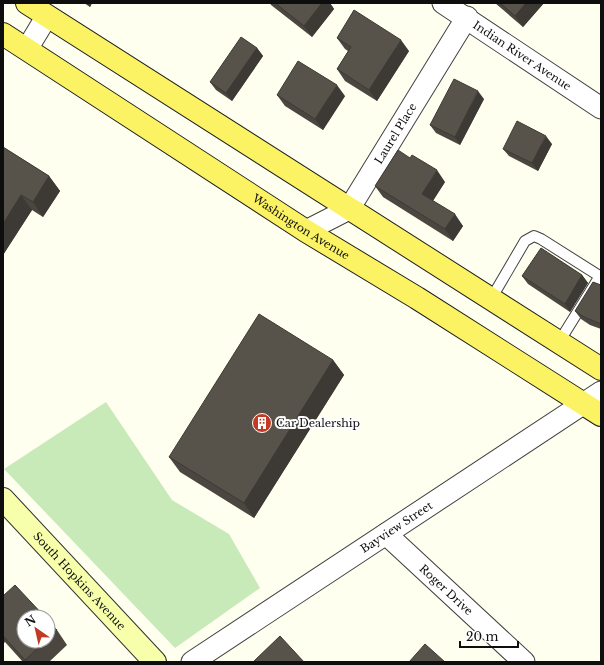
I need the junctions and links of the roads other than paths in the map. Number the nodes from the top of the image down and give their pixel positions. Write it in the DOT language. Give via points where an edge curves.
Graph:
graph roads {
  1 [pos="27,3"];
  2 [pos="443,3"];
  3 [pos="47,16"];
  4 [pos="467,18"];
  5 [pos="3,34"];
  6 [pos="27,49"];
  7 [pos="601,108"];
  8 [pos="349,209"];
  9 [pos="306,231"];
  10 [pos="600,276"];
  11 [pos="491,299"];
  12 [pos="559,342"];
  13 [pos="601,369"];
  14 [pos="601,392"];
  15 [pos="583,403"];
  16 [pos="601,415"];
  17 [pos="3,499"];
  18 [pos="386,534"];
  19 [pos="155,662"];
  20 [pos="192,662"];
  21 [pos="524,662"];
  1 -- 3 [label="main road"];
  2 -- 4 [label="street, Indian River Avenue"];
  3 -- 6 [label="street"];
  3 -- 8 [label="main road"];
  4 -- 7 [label="street, Indian River Avenue"];
  4 -- 8 [label="street, Laurel Place"];
  5 -- 6 [label="main road, Washington Avenue"];
  6 -- 9 [label="main road, Washington Avenue"];
  8 -- 9 [label="street"];
  8 -- 11 [label="main road"];
  9 -- 15 [label="main road, Washington Avenue"];
  10 -- 11 [label="lane" via="534,236 525,241"];
  10 -- 12 [label="lane"];
  11 -- 12 [label="main road"];
  12 -- 13 [label="main road"];
  14 -- 15 [label="street, Bayview Street"];
  15 -- 16 [label="main road, Washington Avenue"];
  15 -- 18 [label="street, Bayview Street"];
  17 -- 19 [label="street, South Hopkins Avenue"];
  18 -- 20 [label="street, Bayview Street"];
  18 -- 21 [label="street, Roger Drive"];
}
